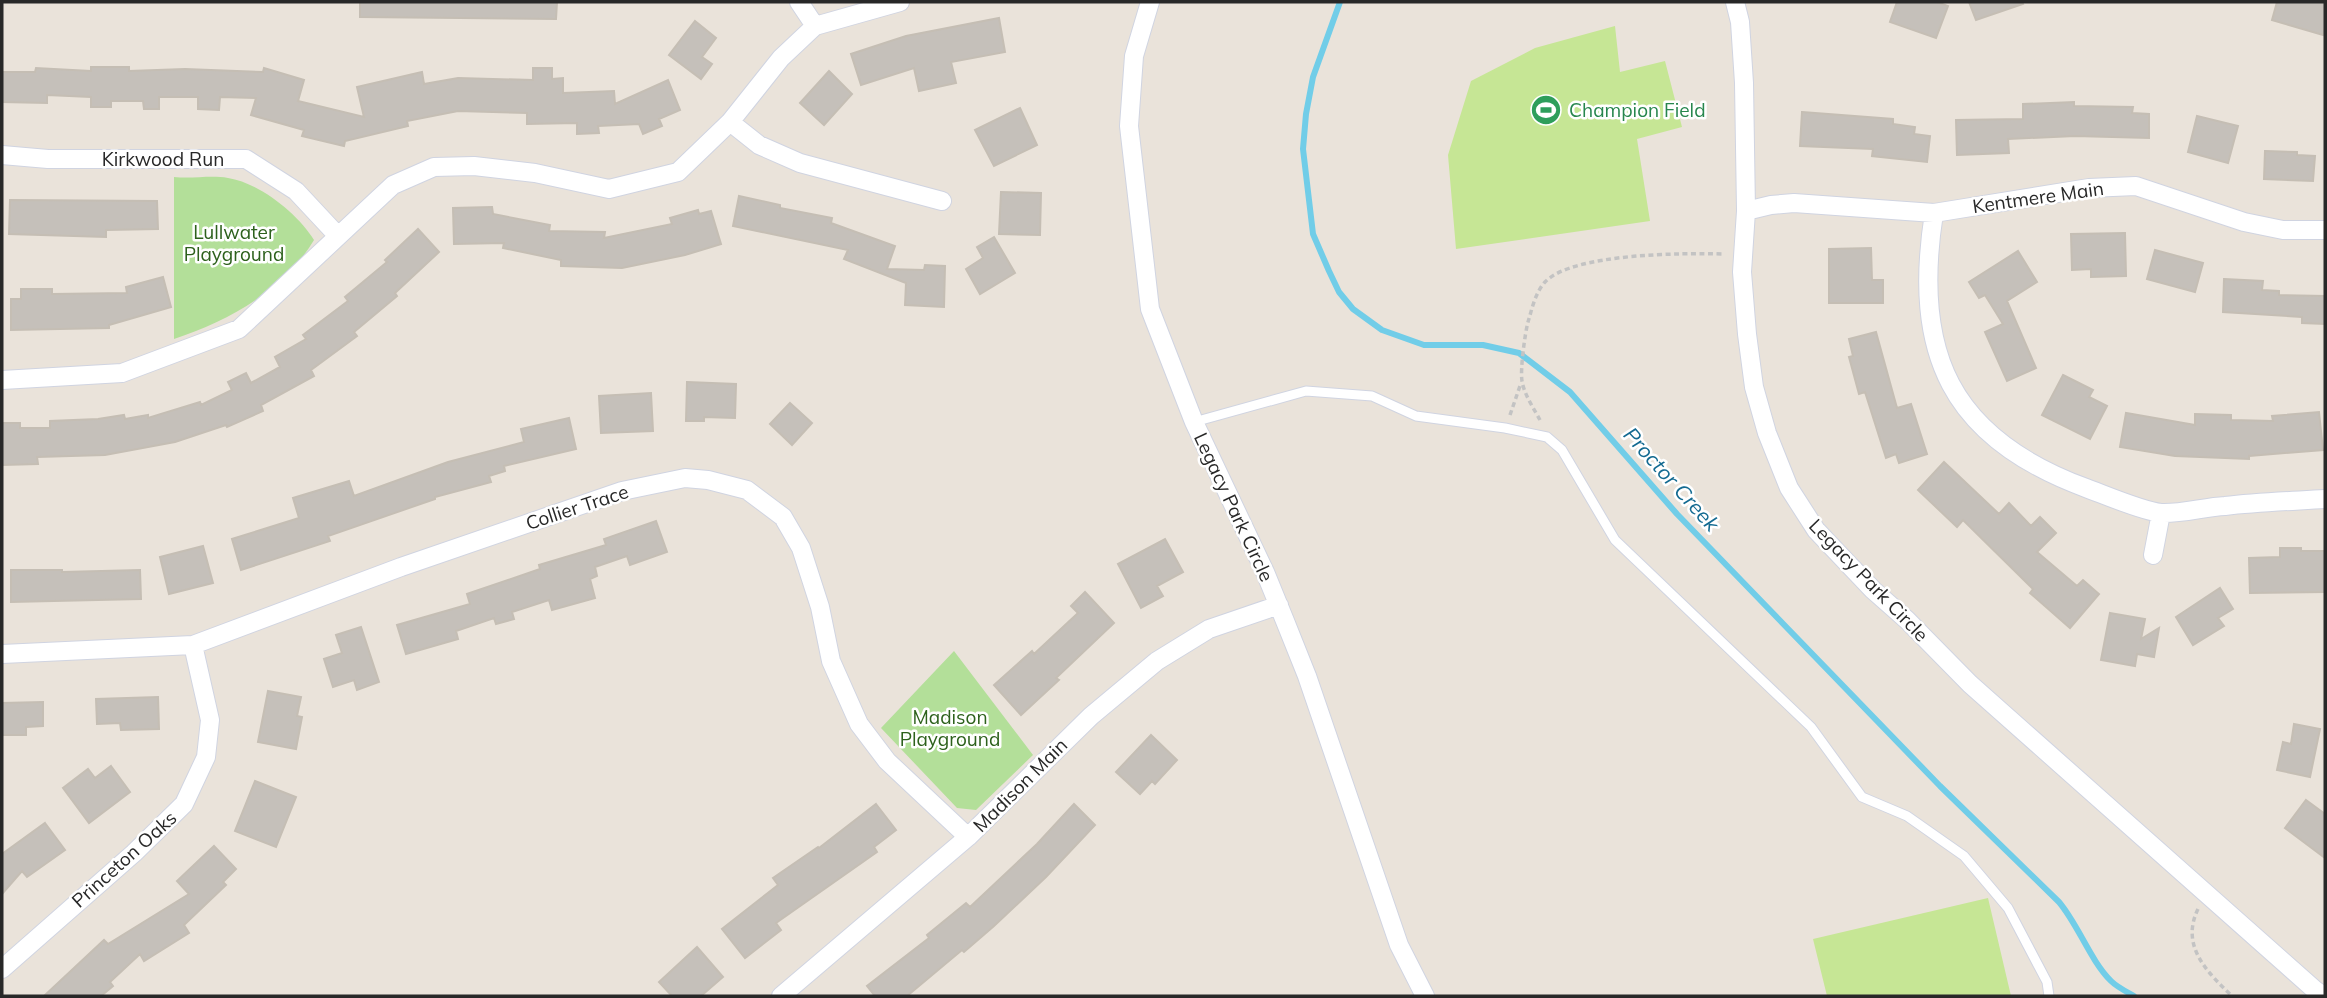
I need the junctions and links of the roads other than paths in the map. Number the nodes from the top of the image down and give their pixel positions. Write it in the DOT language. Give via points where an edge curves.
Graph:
graph roads {
  1 [pos="800,2"];
  2 [pos="900,2"];
  3 [pos="1150,2"];
  4 [pos="1735,2"];
  5 [pos="814,26"];
  6 [pos="730,122"];
  7 [pos="2,155"];
  8 [pos="942,201"];
  9 [pos="1746,211"];
  10 [pos="1934,213"];
  11 [pos="2325,230"];
  12 [pos="338,236"];
  13 [pos="2,380"];
  14 [pos="1194,422"];
  15 [pos="2325,499"];
  16 [pos="2161,513"];
  17 [pos="2153,555"];
  18 [pos="1279,606"];
  19 [pos="193,645"];
  20 [pos="2,654"];
  21 [pos="968,837"];
  22 [pos="2,969"];
  23 [pos="781,996"];
  24 [pos="1425,996"];
  25 [pos="2049,996"];
  26 [pos="2324,996"];
  1 -- 5 [label="street"];
  2 -- 5 [label="street"];
  3 -- 14 [label="street, Legacy Park Circle" via="1134,56 1129,126 1150,309"];
  4 -- 9 [label="street, Legacy Park Circle" via="1744,83"];
  5 -- 6 [label="street" via="781,58"];
  6 -- 8 [label="street" via="759,145 800,163"];
  6 -- 12 [label="street" via="678,172 609,189 535,173 434,167 393,185"];
  7 -- 12 [label="street, Kirkwood Run" via="246,159 296,191"];
  9 -- 10 [label="street, Kentmere Main" via="1794,203"];
  9 -- 26 [label="street, Legacy Park Circle" via="1742,272 1754,387 1790,488 1816,530 1970,684"];
  10 -- 11 [label="street, Kentmere Main" via="2089,188 2136,187 2244,222 2283,230"];
  10 -- 16 [label="street" via="1929,315 1943,369 1968,414 1996,441 2055,477"];
  12 -- 13 [label="street" via="239,329 122,373"];
  14 -- 18 [label="street, Legacy Park Circle"];
  14 -- 25 [label="lane" via="1306,391 1372,396 1416,416 1547,437 1562,450 1615,540 1811,727 1862,797 1907,816 1964,856 2008,908 2047,982"];
  15 -- 16 [label="street"];
  16 -- 17 [label="street"];
  18 -- 21 [label="street, Madison Main" via="1209,629 1157,661 1090,716"];
  18 -- 24 [label="street, Legacy Park Circle" via="1399,945"];
  19 -- 20 [label="street, Collier Trace"];
  19 -- 21 [label="street, Collier Trace" via="622,491 685,478 729,485 747,490 783,517 802,548 831,661 859,724 887,761"];
  19 -- 22 [label="street, Princeton Oaks" via="210,720 206,757 184,804"];
  21 -- 23 [label="street, Madison Main"];
}
